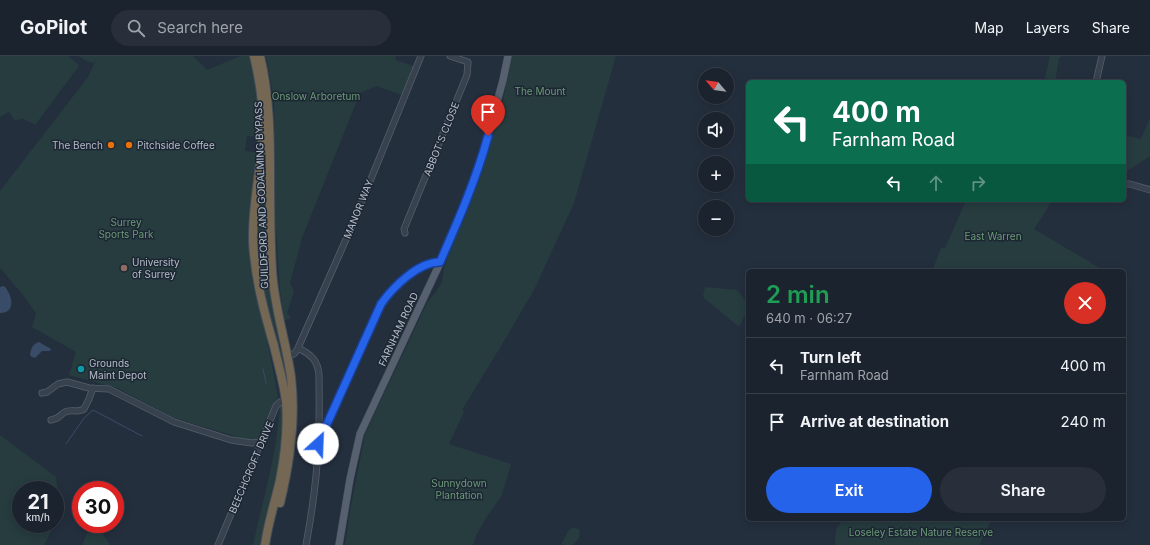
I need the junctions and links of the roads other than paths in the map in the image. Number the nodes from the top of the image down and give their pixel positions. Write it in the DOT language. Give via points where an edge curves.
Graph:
graph roads {
  1 [pos="254,56"];
  2 [pos="260,56"];
  3 [pos="421,56"];
  4 [pos="450,56"];
  5 [pos="508,56"];
  6 [pos="1102,56"];
  7 [pos="1096,80"];
  8 [pos="1126,184"];
  9 [pos="1150,190"];
  10 [pos="406,233"];
  11 [pos="440,262"];
  12 [pos="298,348"];
  13 [pos="288,358"];
  14 [pos="93,388"];
  15 [pos="42,394"];
  16 [pos="289,400"];
  17 [pos="51,420"];
  18 [pos="318,427"];
  19 [pos="326,429"];
  20 [pos="261,442"];
  21 [pos="318,444"];
  22 [pos="218,545"];
  23 [pos="265,545"];
  24 [pos="270,545"];
  25 [pos="306,545"];
  26 [pos="339,545"];
  1 -- 16 [label="highway, GUILDFORD AND GODALMING BYPASS" via="263,123 254,216 254,260 259,289"];
  2 -- 13 [label="highway, GUILDFORD AND GODALMING BYPASS" via="266,84 269,122 273,290"];
  3 -- 12 [label="street, MANOR WAY" via="351,228"];
  4 -- 10 [label="street, ABBOT'S CLOSE" via="468,62 468,75 404,229"];
  5 -- 11 [label="main road, FARNHAM ROAD" via="480,165"];
  6 -- 7 [label="street"];
  8 -- 9 [label="street"];
  11 -- 19 [label="street" via="431,263 413,272 398,284 381,304"];
  11 -- 26 [label="main road, FARNHAM ROAD" via="360,434"];
  12 -- 13 [label="street, MANOR WAY"];
  12 -- 18 [label="street" via="312,356 317,364"];
  13 -- 16 [label="highway, GUILDFORD AND GODALMING BYPASS"];
  14 -- 15 [label="street" via="67,382 58,384"];
  14 -- 17 [label="street" via="84,409 66,412 58,419"];
  14 -- 20 [label="street" via="111,390 174,422 231,440"];
  16 -- 20 [label="street, BEECHCROFT DRIVE" via="276,406"];
  16 -- 23 [label="highway, GUILDFORD AND GODALMING BYPASS" via="280,479"];
  16 -- 24 [label="highway, GUILDFORD AND GODALMING BYPASS" via="293,424 290,456"];
  18 -- 19 [label="street"];
  18 -- 21 [label="street"];
  19 -- 21 [label="street"];
  20 -- 22 [label="street, BEECHCROFT DRIVE"];
  21 -- 25 [label="street" via="315,492"];
}
